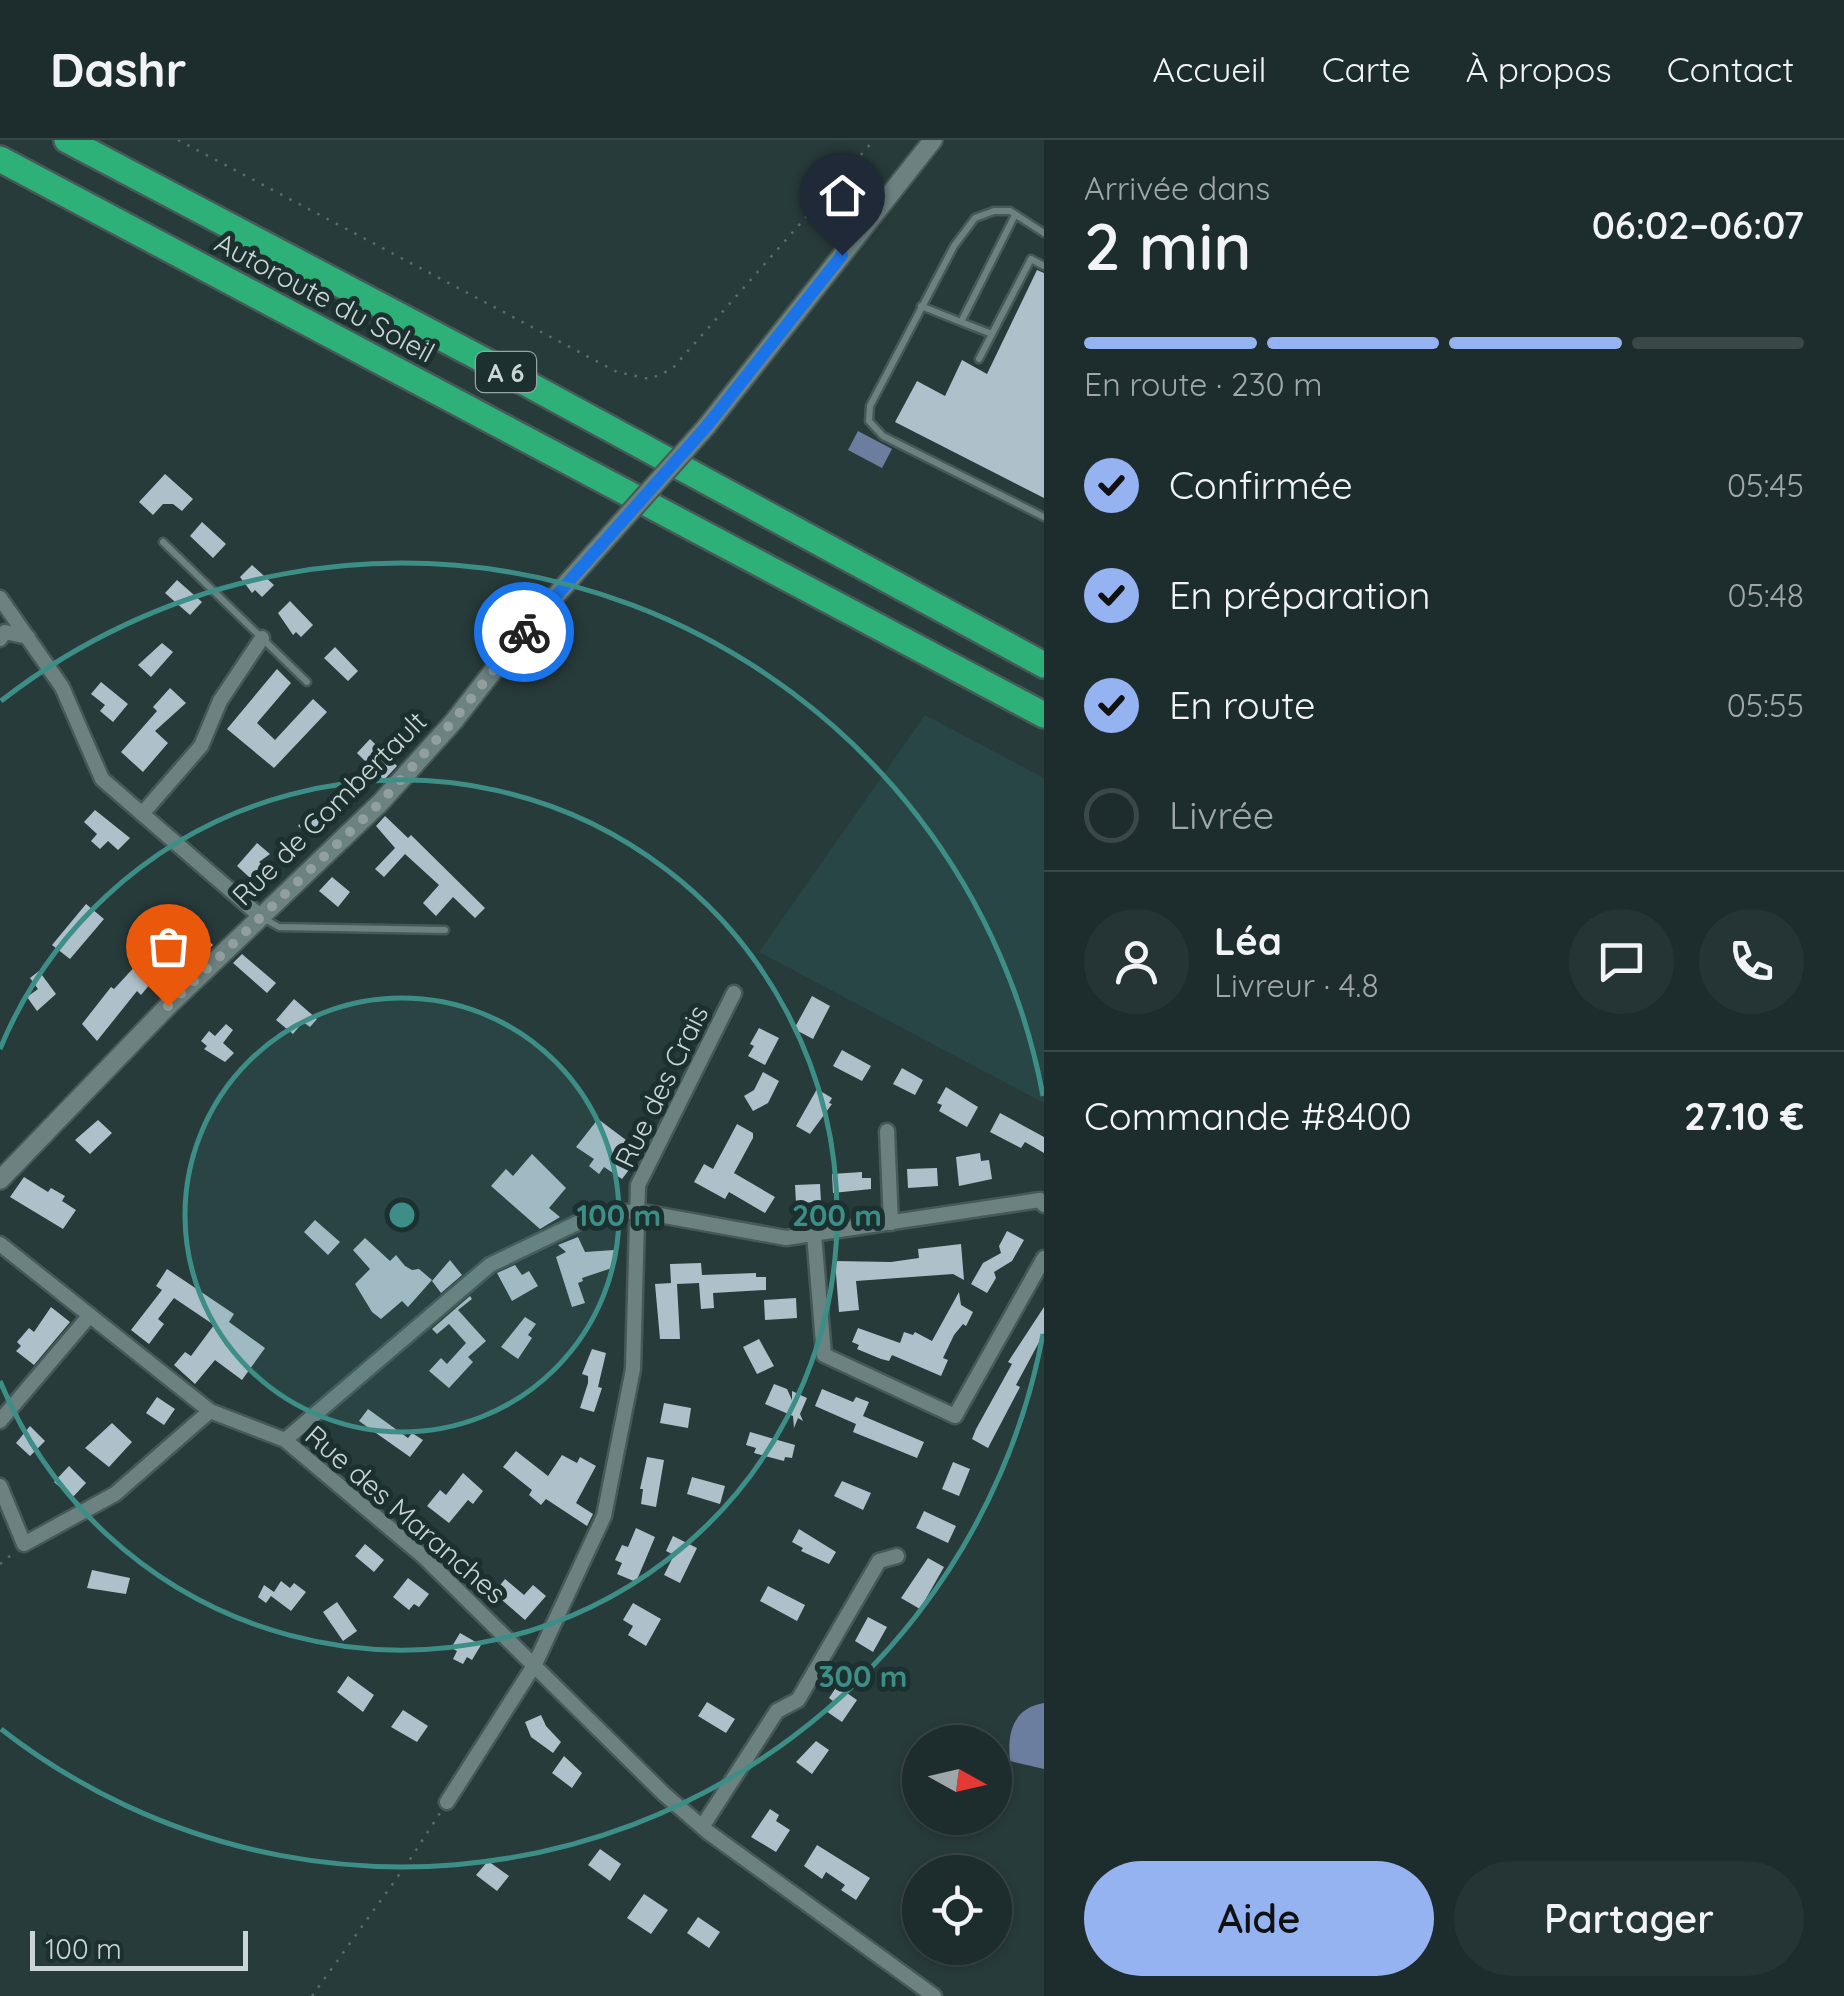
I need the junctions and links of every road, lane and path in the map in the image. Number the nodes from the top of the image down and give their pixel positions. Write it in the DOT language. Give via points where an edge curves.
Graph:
graph roads {
  1 [pos="67,140"];
  2 [pos="178,140"];
  3 [pos="874,140"];
  4 [pos="932,140"];
  5 [pos="0,159"];
  6 [pos="1015,215"];
  7 [pos="1044,233"];
  8 [pos="1044,266"];
  9 [pos="921,306"];
  10 [pos="961,322"];
  11 [pos="992,334"];
  12 [pos="980,358"];
  13 [pos="1044,518"];
  14 [pos="163,542"];
  15 [pos="0,598"];
  16 [pos="28,636"];
  17 [pos="262,638"];
  18 [pos="0,639"];
  19 [pos="1044,665"];
  20 [pos="307,682"];
  21 [pos="1044,716"];
  22 [pos="142,814"];
  23 [pos="260,916"];
  24 [pos="445,930"];
  25 [pos="734,993"];
  26 [pos="886,1131"];
  27 [pos="0,1180"];
  28 [pos="1044,1205"];
  29 [pos="637,1211"];
  30 [pos="891,1222"];
  31 [pos="814,1234"];
  32 [pos="0,1244"];
  33 [pos="1044,1258"];
  34 [pos="90,1315"];
  35 [pos="210,1411"];
  36 [pos="0,1421"];
  37 [pos="285,1440"];
  38 [pos="0,1486"];
  39 [pos="24,1544"];
  40 [pos="896,1556"];
  41 [pos="0,1564"];
  42 [pos="534,1664"];
  43 [pos="447,1802"];
  44 [pos="702,1827"];
  45 [pos="312,1996"];
  46 [pos="934,1996"];
  1 -- 19 [label="highway, Autoroute du Soleil / A 6"];
  2 -- 3 [label="path" via="617,372 650,379 689,352"];
  4 -- 23 [label="street, Rue de Combertault, bridge" via="706,427 454,720 381,802"];
  5 -- 21 [label="highway, Autoroute du Soleil / A 6"];
  6 -- 7 [label="lane"];
  6 -- 9 [label="lane" via="994,210 975,218"];
  6 -- 10 [label="lane"];
  8 -- 11 [label="lane" via="1030,259"];
  9 -- 10 [label="lane"];
  9 -- 13 [label="lane" via="870,406 869,421 883,436"];
  10 -- 11 [label="lane"];
  11 -- 12 [label="lane"];
  14 -- 17 [label="lane"];
  15 -- 16 [label="street"];
  16 -- 18 [label="street" via="5,632"];
  16 -- 22 [label="street" via="62,687 102,779"];
  17 -- 20 [label="lane"];
  17 -- 22 [label="street" via="220,701 201,746"];
  22 -- 23 [label="street"];
  23 -- 24 [label="lane" via="280,927"];
  23 -- 27 [label="street, Rue de Combertault"];
  25 -- 29 [label="street, Rue des Crais" via="638,1184"];
  26 -- 30 [label="street"];
  28 -- 30 [label="street" via="1040,1200"];
  29 -- 31 [label="street" via="786,1238"];
  29 -- 37 [label="street" via="594,1215 490,1265"];
  29 -- 42 [label="street, Rue des Crais" via="633,1368 604,1516"];
  30 -- 31 [label="street"];
  31 -- 33 [label="street" via="824,1355 955,1416"];
  32 -- 34 [label="street, Rue des Maranches"];
  34 -- 35 [label="street, Rue des Maranches"];
  34 -- 36 [label="street"];
  35 -- 37 [label="street, Rue des Maranches"];
  35 -- 39 [label="street" via="115,1494"];
  37 -- 42 [label="street, Rue des Maranches" via="424,1556"];
  38 -- 39 [label="street"];
  39 -- 41 [label="path"];
  40 -- 44 [label="street" via="879,1562 798,1700 778,1711"];
  42 -- 43 [label="street, Rue des Crais"];
  42 -- 44 [label="street, Rue des Maranches"];
  43 -- 45 [label="path"];
  44 -- 46 [label="street, Rue des Maranches"];
}
